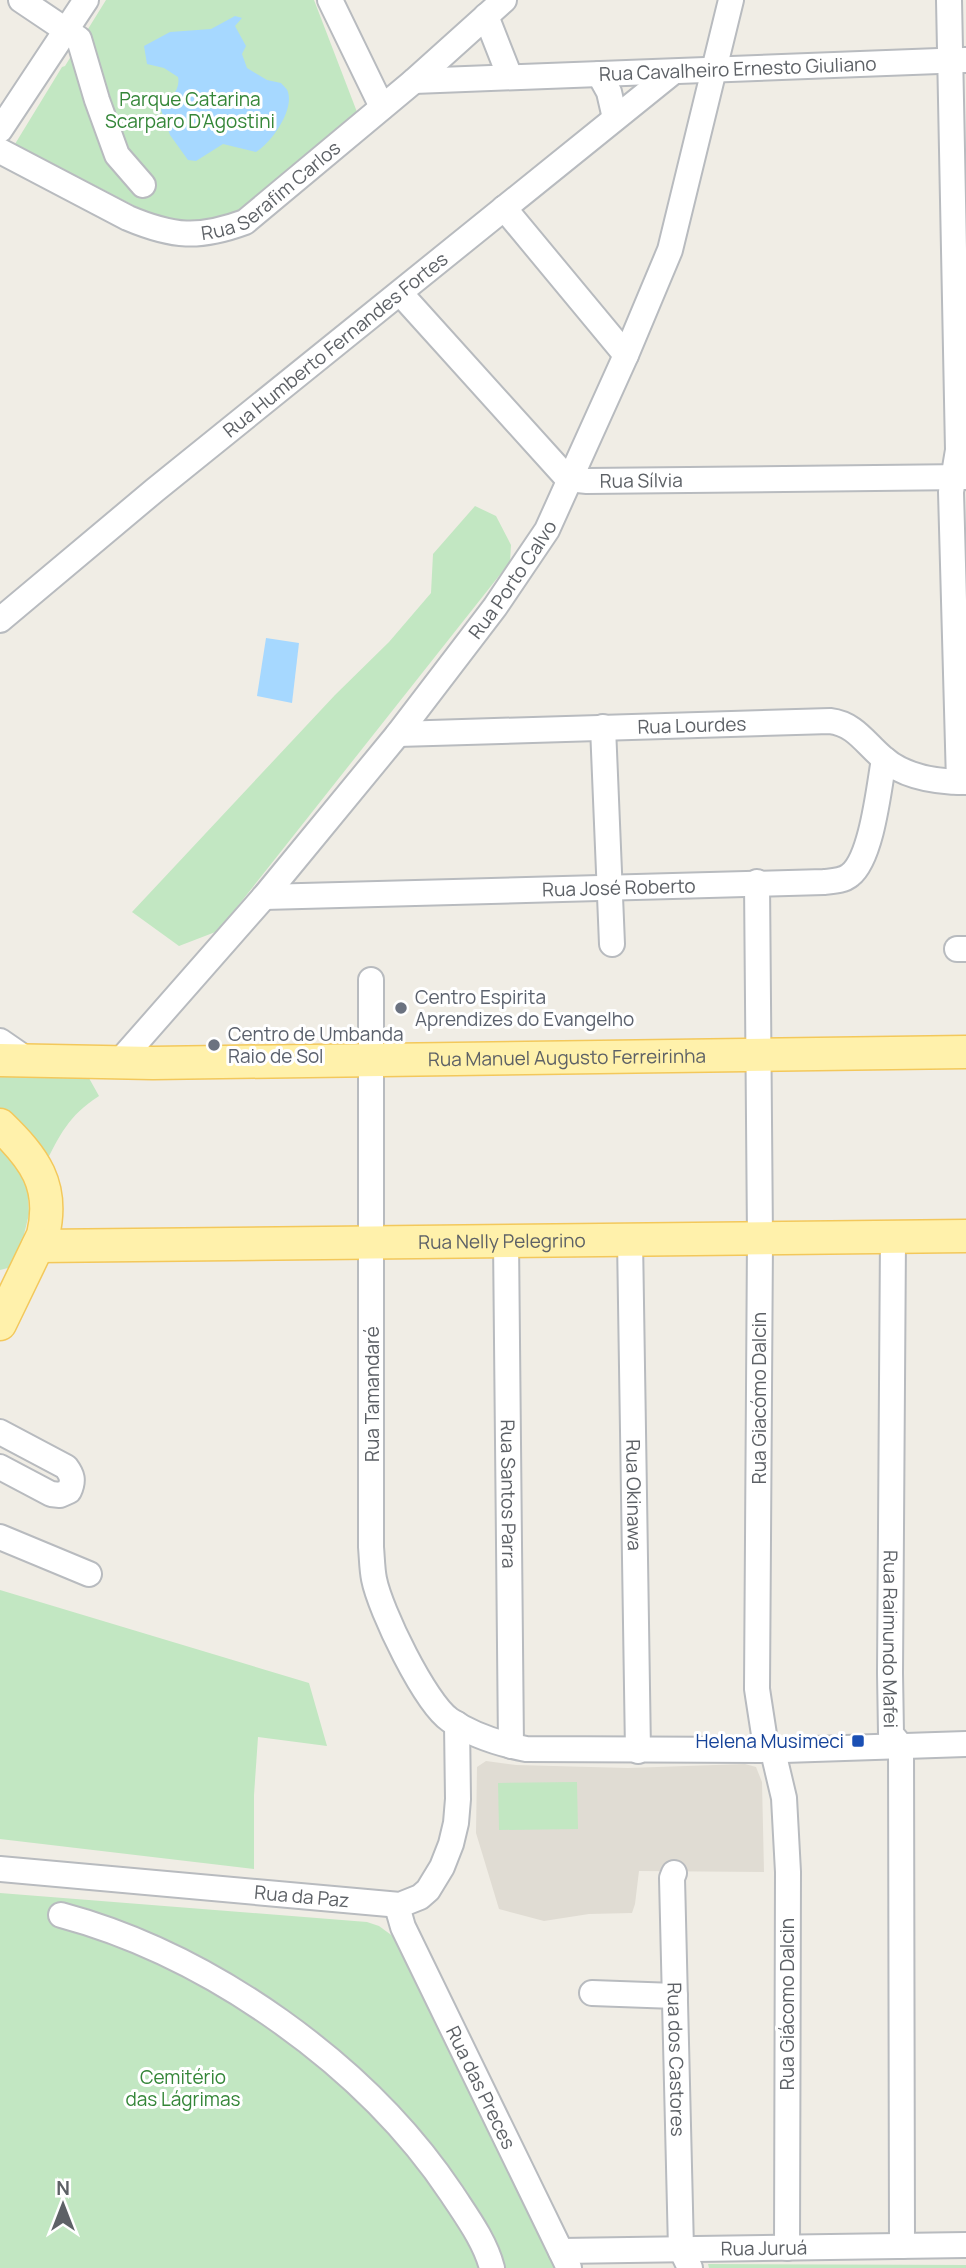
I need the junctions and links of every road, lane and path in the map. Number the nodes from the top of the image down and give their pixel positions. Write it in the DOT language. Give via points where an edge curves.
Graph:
graph roads {
  1 [pos="20,0"];
  2 [pos="86,0"];
  3 [pos="330,0"];
  4 [pos="731,0"];
  5 [pos="949,0"];
  6 [pos="495,8"];
  7 [pos="66,30"];
  8 [pos="958,61"];
  9 [pos="713,71"];
  10 [pos="673,72"];
  11 [pos="599,74"];
  12 [pos="510,78"];
  13 [pos="414,81"];
  14 [pos="382,107"];
  15 [pos="615,118"];
  16 [pos="0,130"];
  17 [pos="0,151"];
  18 [pos="143,185"];
  19 [pos="504,208"];
  20 [pos="400,293"];
  21 [pos="626,355"];
  22 [pos="960,477"];
  23 [pos="568,479"];
  24 [pos="0,620"];
  25 [pos="603,727"];
  26 [pos="398,734"];
  27 [pos="884,759"];
  28 [pos="962,782"];
  29 [pos="757,882"];
  30 [pos="611,886"];
  31 [pos="264,897"];
  32 [pos="612,944"];
  33 [pos="371,980"];
  34 [pos="0,1041"];
  35 [pos="966,1052"];
  36 [pos="757,1054"];
  37 [pos="15,1060"];
  38 [pos="373,1060"];
  39 [pos="120,1062"];
  40 [pos="0,1125"];
  41 [pos="966,1236"];
  42 [pos="893,1238"];
  43 [pos="630,1239"];
  44 [pos="760,1239"];
  45 [pos="506,1240"];
  46 [pos="372,1241"];
  47 [pos="38,1246"];
  48 [pos="9,1288"];
  49 [pos="0,1324"];
  50 [pos="0,1432"];
  51 [pos="0,1467"];
  52 [pos="0,1538"];
  53 [pos="89,1574"];
  54 [pos="457,1724"];
  55 [pos="966,1744"];
  56 [pos="511,1746"];
  57 [pos="901,1746"];
  58 [pos="772,1750"];
  59 [pos="638,1751"];
  60 [pos="0,1869"];
  61 [pos="674,1873"];
  62 [pos="400,1905"];
  63 [pos="61,1915"];
  64 [pos="592,1993"];
  65 [pos="675,1996"];
  66 [pos="966,2245"];
  67 [pos="902,2246"];
  68 [pos="787,2248"];
  69 [pos="686,2258"];
  70 [pos="565,2259"];
  71 [pos="492,2268"];
  1 -- 7 [label="street"];
  2 -- 7 [label="street"];
  3 -- 14 [label="street"];
  4 -- 9 [label="street, Rua Porto Calvo"];
  5 -- 8 [label="street"];
  6 -- 12 [label="street"];
  6 -- 13 [label="street, Rua Serafim Carlos"];
  7 -- 16 [label="street"];
  7 -- 18 [label="street" via="79,38 117,155"];
  8 -- 9 [label="street, Rua Cavalheiro Ernesto Giuliano"];
  8 -- 22 [label="street"];
  9 -- 10 [label="street, Rua Cavalheiro Ernesto Giuliano"];
  9 -- 21 [label="street, Rua Porto Calvo" via="670,250"];
  10 -- 11 [label="street, Rua Cavalheiro Ernesto Giuliano"];
  10 -- 15 [label="street, Rua Humberto Fernandes Fortes"];
  11 -- 12 [label="street, Rua Cavalheiro Ernesto Giuliano"];
  11 -- 15 [label="street"];
  12 -- 13 [label="street, Rua Cavalheiro Ernesto Giuliano"];
  13 -- 14 [label="street, Rua Serafim Carlos"];
  14 -- 17 [label="street, Rua Serafim Carlos" via="245,222 220,231 184,235 149,227"];
  15 -- 19 [label="street, Rua Humberto Fernandes Fortes"];
  19 -- 20 [label="street, Rua Humberto Fernandes Fortes"];
  19 -- 21 [label="street"];
  20 -- 23 [label="street"];
  20 -- 24 [label="street, Rua Humberto Fernandes Fortes"];
  21 -- 23 [label="street, Rua Porto Calvo"];
  22 -- 23 [label="street, Rua Sílvia"];
  22 -- 28 [label="street" via="951,492"];
  23 -- 26 [label="street, Rua Porto Calvo" via="547,530 521,571"];
  25 -- 26 [label="street, Rua Lourdes"];
  25 -- 27 [label="street, Rua Lourdes" via="831,721 849,726"];
  25 -- 30 [label="street"];
  26 -- 31 [label="street, Rua Porto Calvo"];
  27 -- 28 [label="street, Rua Lourdes" via="926,778"];
  27 -- 29 [label="street, Rua José Roberto" via="868,844 852,874 824,882"];
  29 -- 30 [label="street, Rua José Roberto"];
  29 -- 36 [label="street"];
  30 -- 31 [label="street, Rua José Roberto"];
  30 -- 32 [label="street"];
  31 -- 39 [label="street, Rua Porto Calvo"];
  33 -- 38 [label="street, Rua Tamandaré"];
  34 -- 37 [label="street"];
  35 -- 36 [label="main road, Rua Manuel Augusto Ferreirinha"];
  36 -- 38 [label="main road, Rua Manuel Augusto Ferreirinha"];
  36 -- 44 [label="street, Rua Giacómo Dalcin"];
  37 -- 39 [label="main road, Rua Manuel Augusto Ferreirinha"];
  38 -- 39 [label="main road, Rua Manuel Augusto Ferreirinha"];
  38 -- 46 [label="street, Rua Tamandaré"];
  40 -- 47 [label="main road" via="20,1144 43,1179 47,1219"];
  41 -- 42 [label="main road, Rua Nelly Pelegrino"];
  42 -- 44 [label="main road, Rua Nelly Pelegrino"];
  42 -- 57 [label="street, Rua Raimundo Mafei" via="891,1734"];
  43 -- 44 [label="main road, Rua Nelly Pelegrino"];
  43 -- 45 [label="main road, Rua Nelly Pelegrino"];
  43 -- 59 [label="street, Rua Okinawa"];
  44 -- 58 [label="street, Rua Giacómo Dalcin" via="757,1689"];
  45 -- 46 [label="main road, Rua Nelly Pelegrino"];
  45 -- 56 [label="street, Rua Santos Parra"];
  46 -- 47 [label="main road, Rua Nelly Pelegrino"];
  46 -- 54 [label="street, Rua Tamandaré" via="374,1579 384,1613 405,1654 430,1696"];
  47 -- 48 [label="main road"];
  48 -- 49 [label="main road"];
  50 -- 51 [label="street" via="66,1467 73,1482 69,1491 51,1494"];
  52 -- 53 [label="street"];
  54 -- 56 [label="street, Rua Tamandaré"];
  54 -- 62 [label="street" via="458,1799 451,1844 428,1890"];
  55 -- 57 [label="street, Rua Tamandaré"];
  56 -- 59 [label="street, Rua Tamandaré"];
  57 -- 58 [label="street, Rua Tamandaré"];
  57 -- 67 [label="street, Rua Raimundo Mafei"];
  58 -- 59 [label="street, Rua Tamandaré"];
  58 -- 68 [label="street, Rua Giácomo Dalcin" via="783,1798 788,1872"];
  60 -- 62 [label="street, Rua da Paz"];
  61 -- 65 [label="street, Rua dos Castores"];
  62 -- 70 [label="street, Rua das Preces" via="403,1927"];
  63 -- 71 [label="street" via="130,1937 177,1959 270,2015 318,2051 405,2131 469,2219"];
  64 -- 65 [label="street"];
  65 -- 69 [label="street, Rua dos Castores"];
  66 -- 67 [label="street, Rua Juruá"];
  67 -- 68 [label="street, Rua Juruá"];
  68 -- 69 [label="street, Rua Juruá"];
  69 -- 70 [label="street, Rua Juruá"];
}
